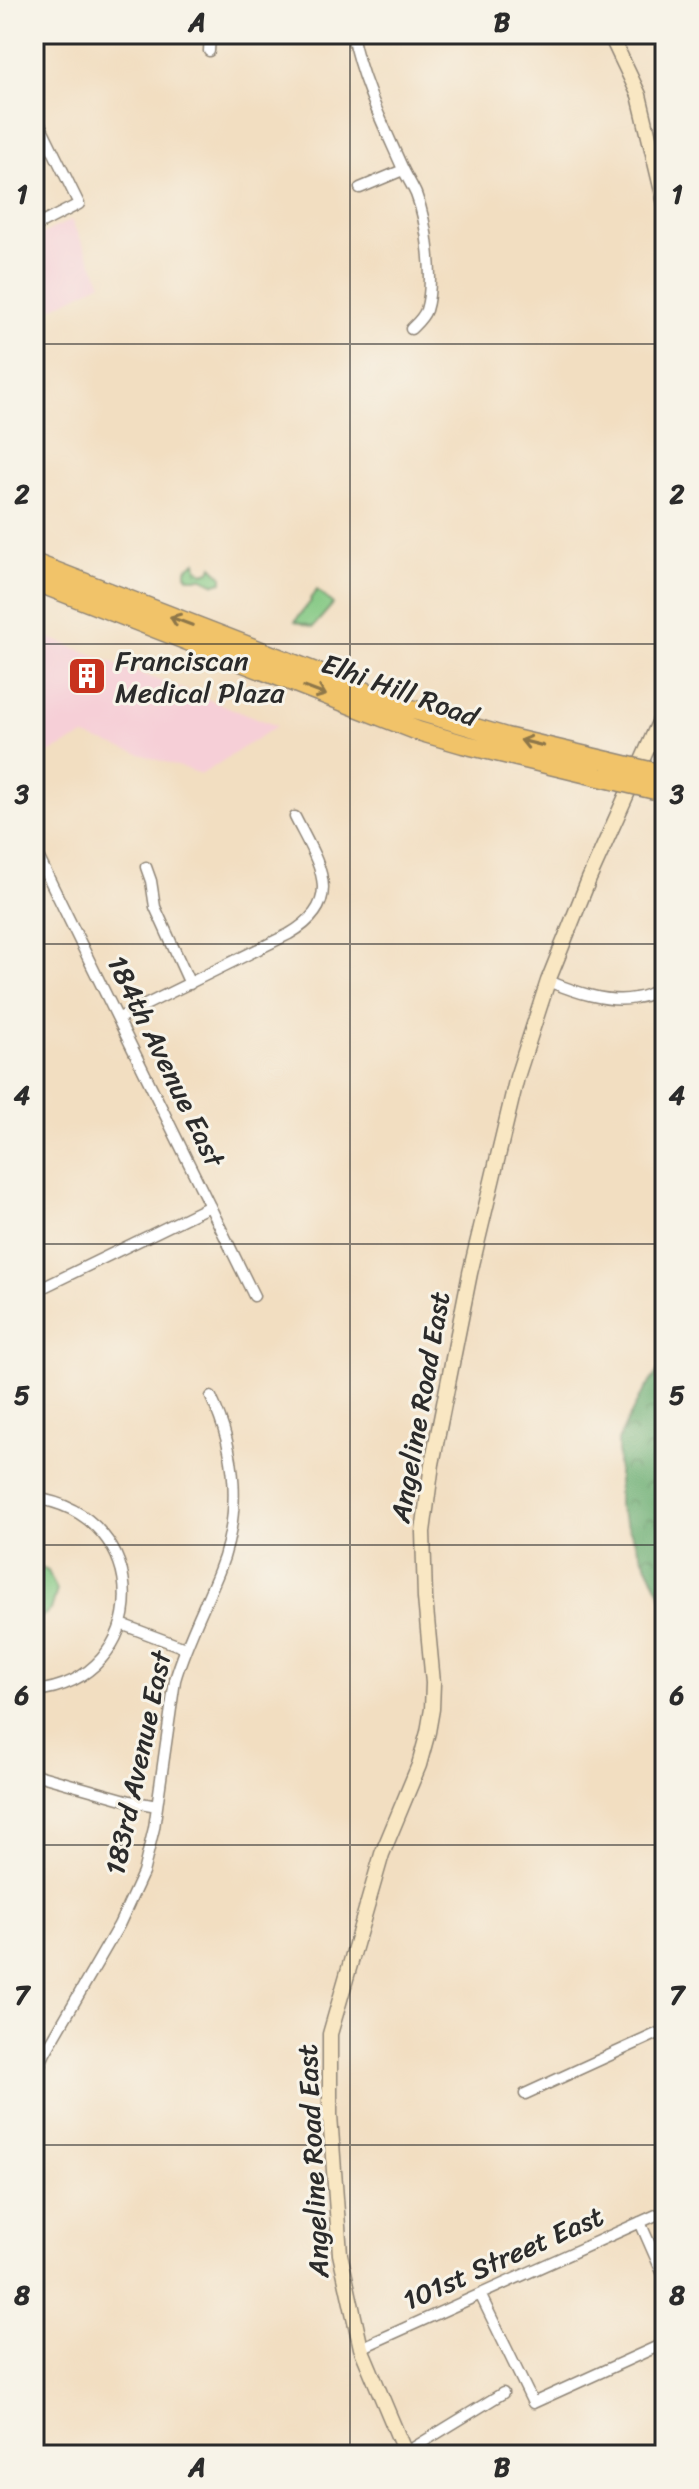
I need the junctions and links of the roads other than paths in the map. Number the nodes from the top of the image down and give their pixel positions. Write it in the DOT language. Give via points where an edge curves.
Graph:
graph roads {
  1 [pos="210,34"];
  2 [pos="352,34"];
  3 [pos="610,34"];
  4 [pos="209,51"];
  5 [pos="34,112"];
  6 [pos="403,170"];
  7 [pos="360,188"];
  8 [pos="665,204"];
  9 [pos="34,227"];
  10 [pos="411,329"];
  11 [pos="34,563"];
  12 [pos="34,581"];
  13 [pos="665,709"];
  14 [pos="604,769"];
  15 [pos="662,783"];
  16 [pos="295,817"];
  17 [pos="34,848"];
  18 [pos="146,867"];
  19 [pos="548,981"];
  20 [pos="190,984"];
  21 [pos="665,986"];
  22 [pos="119,1018"];
  23 [pos="210,1206"];
  24 [pos="34,1289"];
  25 [pos="254,1296"];
  26 [pos="211,1397"];
  27 [pos="34,1498"];
  28 [pos="121,1624"];
  29 [pos="185,1648"];
  30 [pos="34,1691"];
  31 [pos="34,1774"];
  32 [pos="157,1806"];
  33 [pos="665,2030"];
  34 [pos="34,2078"];
  35 [pos="525,2094"];
  36 [pos="665,2211"];
  37 [pos="640,2222"];
  38 [pos="665,2279"];
  39 [pos="481,2296"];
  40 [pos="665,2343"];
  41 [pos="361,2348"];
  42 [pos="503,2393"];
  43 [pos="406,2454"];
  1 -- 4 [label="street"];
  2 -- 6 [label="street"];
  3 -- 8 [label="street" via="639,95"];
  5 -- 9 [label="street" via="79,204"];
  6 -- 7 [label="street"];
  6 -- 10 [label="street" via="421,211 428,261 426,308"];
  14 -- 11 [label="highway, Elhi Hill Road, one-way" via="411,709"];
  12 -- 14 [label="highway, Elhi Hill Road, one-way" via="418,731"];
  13 -- 19 [label="street, Angeline Road East"];
  14 -- 15 [label="highway, Elhi Hill Road, bridge"];
  16 -- 20 [label="street" via="324,879 315,914 289,934"];
  17 -- 22 [label="street, 184th Avenue East"];
  18 -- 20 [label="street" via="155,907"];
  19 -- 21 [label="street" via="621,999"];
  19 -- 41 [label="street, Angeline Road East" via="517,1077 432,1464 423,1532 432,1667 428,1732 382,1854 330,2034 340,2254"];
  20 -- 22 [label="street"];
  22 -- 23 [label="street, 184th Avenue East"];
  23 -- 24 [label="street"];
  23 -- 25 [label="street, 184th Avenue East"];
  26 -- 29 [label="street, 183rd Avenue East" via="230,1454 234,1505 219,1570"];
  27 -- 28 [label="street" via="77,1511 107,1538 124,1578"];
  28 -- 29 [label="street"];
  28 -- 30 [label="street" via="107,1651 86,1672 60,1686"];
  29 -- 32 [label="street, 183rd Avenue East" via="172,1693"];
  31 -- 32 [label="street"];
  32 -- 34 [label="street, 183rd Avenue East" via="150,1849 131,1901"];
  33 -- 35 [label="street"];
  36 -- 37 [label="street, 101st Street East"];
  37 -- 38 [label="street"];
  37 -- 39 [label="street, 101st Street East"];
  39 -- 40 [label="street" via="533,2403"];
  39 -- 41 [label="street, 101st Street East"];
  41 -- 43 [label="street, Angeline Road East"];
  42 -- 43 [label="street"];
}
